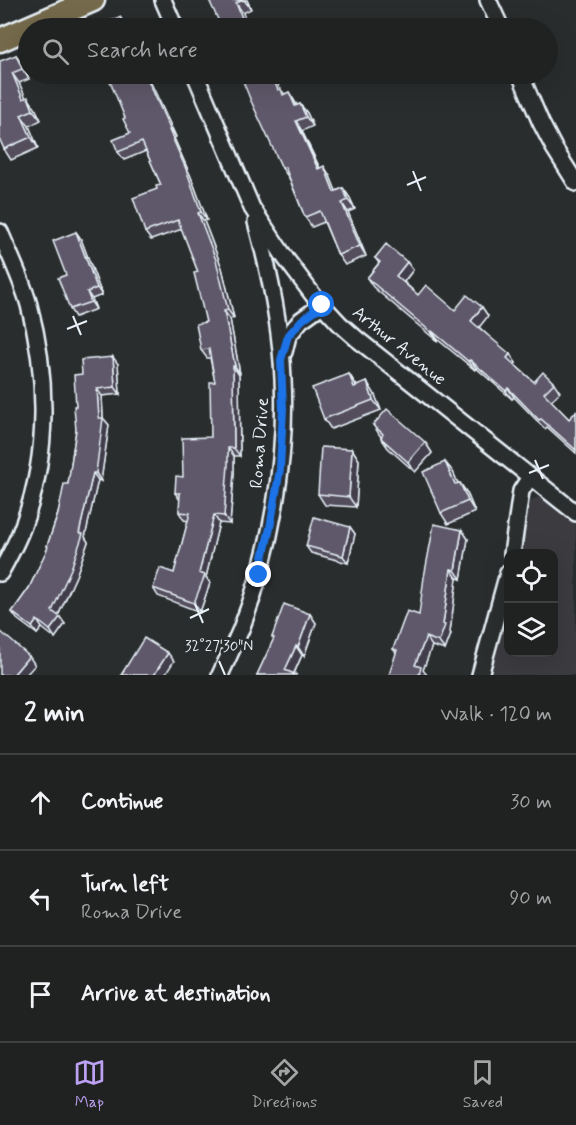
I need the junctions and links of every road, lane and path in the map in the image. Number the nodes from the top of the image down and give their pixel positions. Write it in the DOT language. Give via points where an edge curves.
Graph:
graph roads {
  1 [pos="93,0"];
  2 [pos="163,0"];
  3 [pos="488,0"];
  4 [pos="51,18"];
  5 [pos="171,18"];
  6 [pos="496,18"];
  7 [pos="18,32"];
  8 [pos="0,40"];
  9 [pos="199,84"];
  10 [pos="524,84"];
  11 [pos="576,183"];
  12 [pos="252,207"];
  13 [pos="0,232"];
  14 [pos="322,305"];
  15 [pos="281,360"];
  16 [pos="530,477"];
  17 [pos="576,513"];
  18 [pos="513,549"];
  19 [pos="0,573"];
  20 [pos="504,589"];
  21 [pos="220,675"];
  22 [pos="480,675"];
  1 -- 4 [label="main road"];
  2 -- 5 [label="street"];
  3 -- 6 [label="street"];
  7 -- 8 [label="main road"];
  9 -- 12 [label="street, Arthur Avenue"];
  10 -- 11 [label="street" via="554,148"];
  12 -- 14 [label="street, Arthur Avenue" via="285,259"];
  12 -- 15 [label="street, Roma Drive" via="276,310"];
  13 -- 19 [label="street" via="29,307 39,353 43,401 42,443 35,484 24,524"];
  14 -- 15 [label="street" via="288,336"];
  14 -- 16 [label="street, Arthur Avenue" via="357,339"];
  15 -- 21 [label="street, Roma Drive" via="280,469 270,528 241,629"];
  16 -- 17 [label="street, Arthur Avenue"];
  16 -- 18 [label="street" via="521,491"];
  20 -- 22 [label="street"];
}
